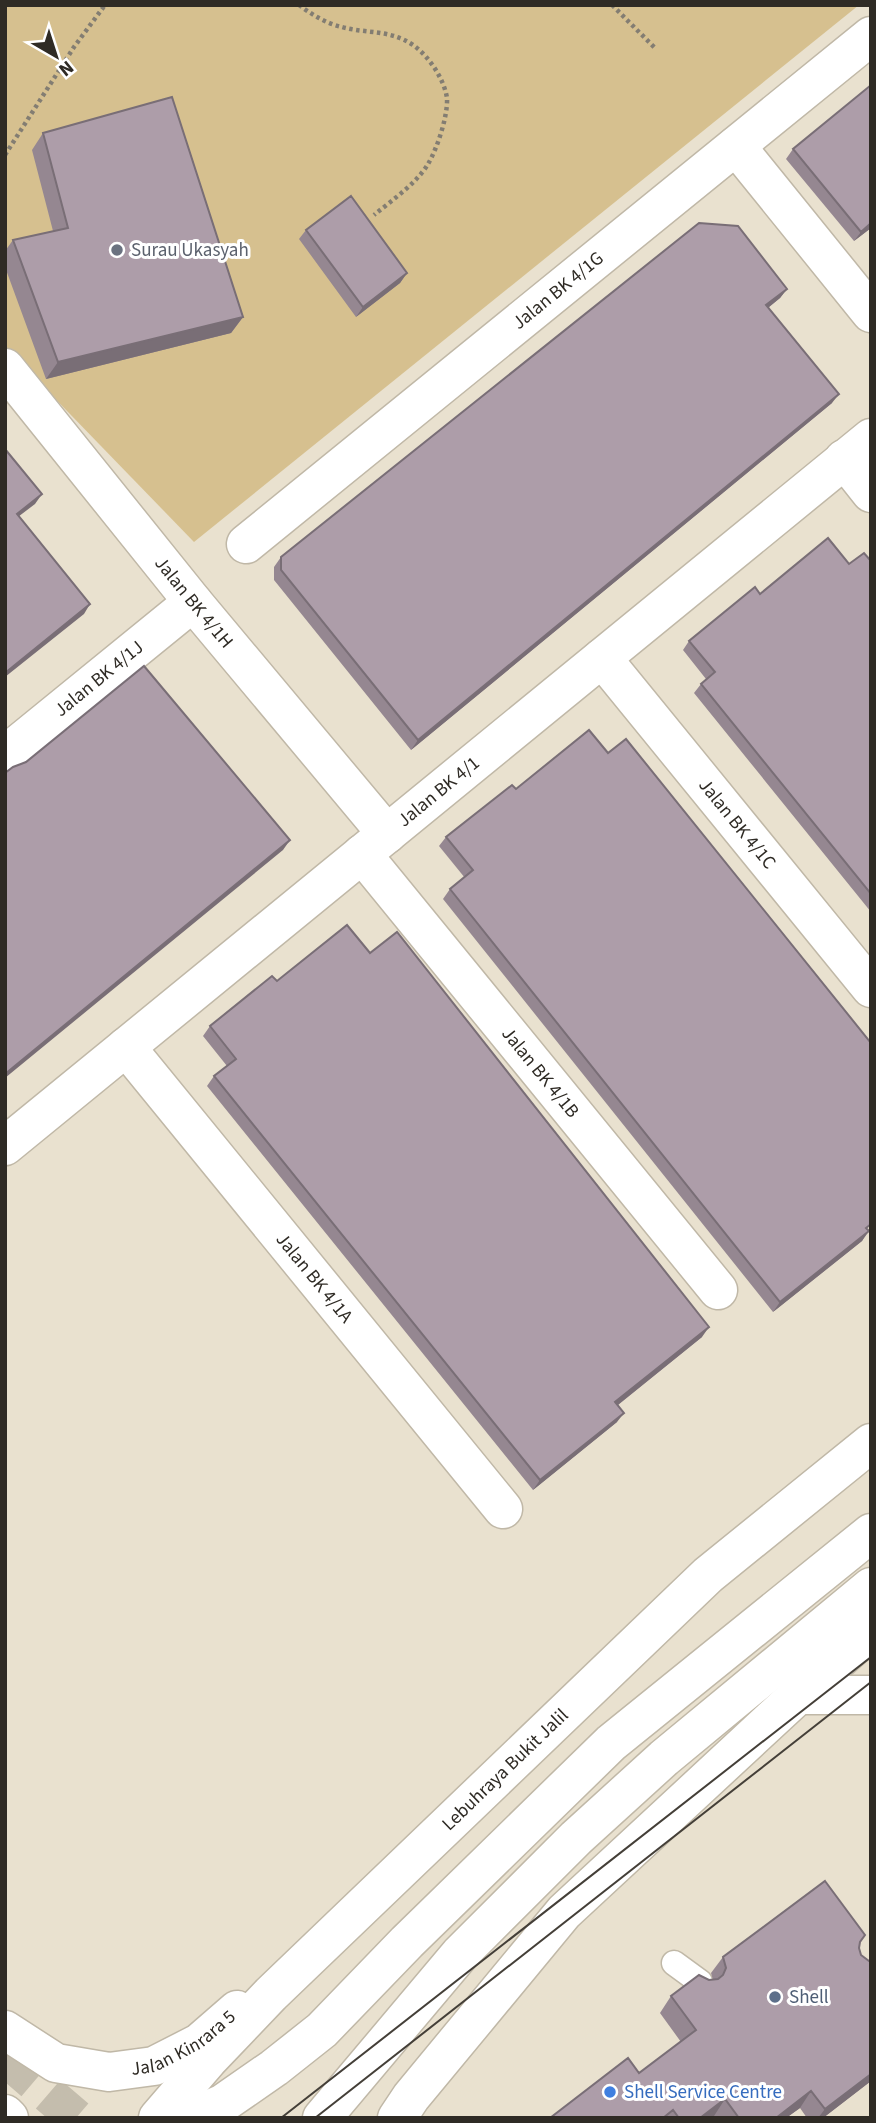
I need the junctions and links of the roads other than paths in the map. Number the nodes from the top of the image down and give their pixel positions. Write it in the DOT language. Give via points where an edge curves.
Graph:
graph roads {
  1 [pos="871,36"];
  2 [pos="736,146"];
  3 [pos="871,313"];
  4 [pos="5,369"];
  5 [pos="857,449"];
  6 [pos="871,493"];
  7 [pos="246,544"];
  8 [pos="193,602"];
  9 [pos="602,658"];
  10 [pos="5,755"];
  11 [pos="374,844"];
  12 [pos="871,988"];
  13 [pos="126,1047"];
  14 [pos="5,1146"];
  15 [pos="719,1290"];
  16 [pos="871,1443"];
  17 [pos="503,1509"];
  18 [pos="871,1534"];
  19 [pos="871,1587"];
  20 [pos="871,1631"];
  21 [pos="798,1695"];
  22 [pos="871,1695"];
  23 [pos="339,1928"];
  24 [pos="674,1963"];
  25 [pos="700,1982"];
  26 [pos="5,2030"];
  27 [pos="5,2114"];
  28 [pos="9,2118"];
  29 [pos="158,2118"];
  30 [pos="190,2118"];
  31 [pos="321,2118"];
  32 [pos="397,2118"];
  1 -- 2 [label="main road, Jalan BK 4/1G"];
  2 -- 3 [label="main road"];
  2 -- 7 [label="main road, Jalan BK 4/1G"];
  4 -- 8 [label="main road, Jalan BK 4/1H"];
  5 -- 6 [label="main road"];
  5 -- 9 [label="main road, Jalan BK 4/1"];
  8 -- 10 [label="main road, Jalan BK 4/1J"];
  8 -- 11 [label="main road, Jalan BK 4/1H"];
  9 -- 11 [label="main road, Jalan BK 4/1"];
  9 -- 12 [label="main road, Jalan BK 4/1C"];
  11 -- 13 [label="main road, Jalan BK 4/1"];
  11 -- 15 [label="main road, Jalan BK 4/1B"];
  13 -- 14 [label="main road, Jalan BK 4/1"];
  13 -- 17 [label="main road, Jalan BK 4/1A"];
  16 -- 23 [label="main road, Lebuhraya Bukit Jalil" via="708,1575"];
  18 -- 30 [label="main road" via="611,1743 322,2030 222,2104"];
  19 -- 31 [label="main road" via="664,1758 576,1838 460,1954"];
  20 -- 21 [label="main road"];
  21 -- 22 [label="main road"];
  21 -- 32 [label="main road" via="564,1912"];
  23 -- 26 [label="main road, Jalan Kinrara 5" via="199,2043 154,2066 109,2071 56,2063"];
  23 -- 29 [label="main road, Lebuhraya Bukit Jalil" via="208,2060"];
  24 -- 25 [label="lane"];
  27 -- 28 [label="main road"];
}
